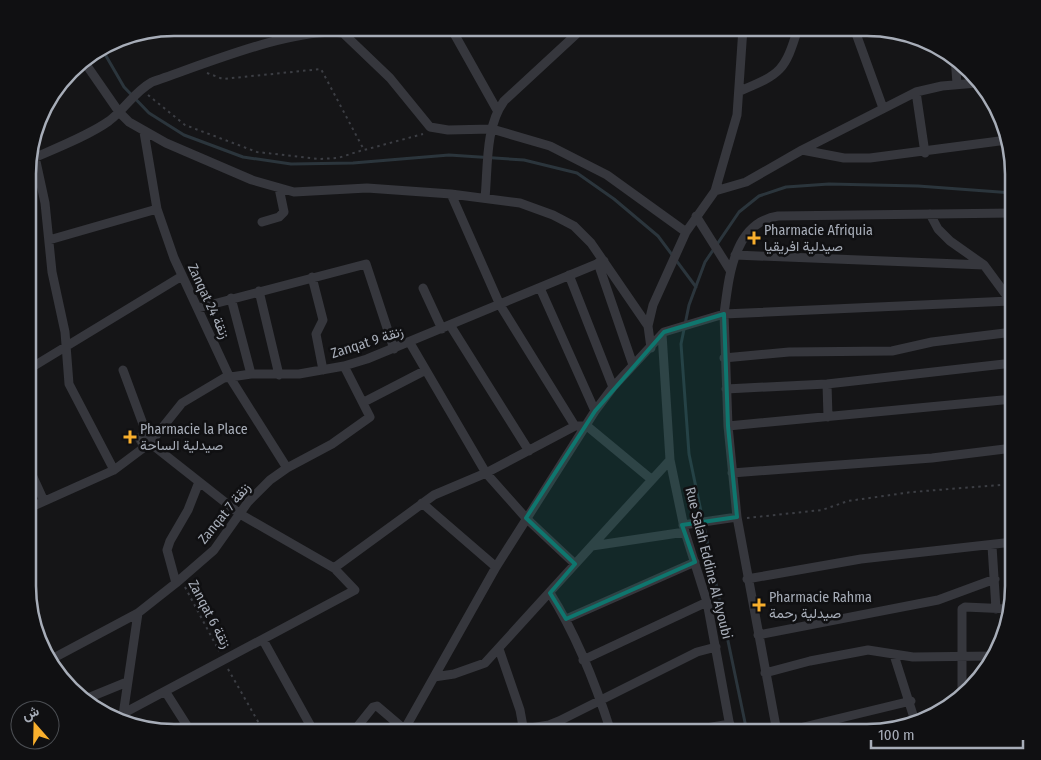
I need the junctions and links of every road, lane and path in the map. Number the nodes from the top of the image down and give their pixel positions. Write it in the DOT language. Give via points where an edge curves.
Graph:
graph roads {
  1 [pos="297,36"];
  2 [pos="346,36"];
  3 [pos="456,36"];
  4 [pos="574,37"];
  5 [pos="743,37"];
  6 [pos="795,37"];
  7 [pos="857,37"];
  8 [pos="88,67"];
  9 [pos="193,68"];
  10 [pos="956,70"];
  11 [pos="970,83"];
  12 [pos="957,84"];
  13 [pos="139,90"];
  14 [pos="740,91"];
  15 [pos="916,92"];
  16 [pos="883,108"];
  17 [pos="497,110"];
  18 [pos="119,112"];
  19 [pos="492,129"];
  20 [pos="439,130"];
  21 [pos="144,132"];
  22 [pos="1001,141"];
  23 [pos="364,150"];
  24 [pos="802,150"];
  25 [pos="925,153"];
  26 [pos="37,156"];
  27 [pos="36,171"];
  28 [pos="279,188"];
  29 [pos="715,191"];
  30 [pos="451,194"];
  31 [pos="485,198"];
  32 [pos="156,209"];
  33 [pos="1004,213"];
  34 [pos="930,214"];
  35 [pos="696,216"];
  36 [pos="262,222"];
  37 [pos="686,232"];
  38 [pos="49,240"];
  39 [pos="735,255"];
  40 [pos="601,262"];
  41 [pos="984,264"];
  42 [pos="730,270"];
  43 [pos="569,275"];
  44 [pos="182,276"];
  45 [pos="312,277"];
  46 [pos="423,288"];
  47 [pos="540,288"];
  48 [pos="260,290"];
  49 [pos="1004,292"];
  50 [pos="230,298"];
  51 [pos="1004,303"];
  52 [pos="500,305"];
  53 [pos="198,308"];
  54 [pos="724,314"];
  55 [pos="648,326"];
  56 [pos="446,327"];
  57 [pos="664,333"];
  58 [pos="1004,333"];
  59 [pos="410,343"];
  60 [pos="67,346"];
  61 [pos="651,348"];
  62 [pos="394,349"];
  63 [pos="724,358"];
  64 [pos="36,364"];
  65 [pos="1004,364"];
  66 [pos="633,365"];
  67 [pos="344,366"];
  68 [pos="123,370"];
  69 [pos="323,370"];
  70 [pos="424,370"];
  71 [pos="251,374"];
  72 [pos="279,375"];
  73 [pos="229,376"];
  74 [pos="827,384"];
  75 [pos="613,387"];
  76 [pos="726,389"];
  77 [pos="1004,400"];
  78 [pos="364,402"];
  79 [pos="595,411"];
  80 [pos="828,417"];
  81 [pos="575,426"];
  82 [pos="586,426"];
  83 [pos="728,426"];
  84 [pos="150,443"];
  85 [pos="1004,449"];
  86 [pos="529,451"];
  87 [pos="670,460"];
  88 [pos="287,468"];
  89 [pos="114,470"];
  90 [pos="486,473"];
  91 [pos="732,473"];
  92 [pos="651,480"];
  93 [pos="199,482"];
  94 [pos="37,485"];
  95 [pos="1004,485"];
  96 [pos="44,501"];
  97 [pos="422,503"];
  98 [pos="37,504"];
  99 [pos="240,514"];
  100 [pos="526,518"];
  101 [pos="737,518"];
  102 [pos="684,528"];
  103 [pos="1004,544"];
  104 [pos="592,546"];
  105 [pos="992,546"];
  106 [pos="695,562"];
  107 [pos="575,564"];
  108 [pos="496,566"];
  109 [pos="334,568"];
  110 [pos="747,579"];
  111 [pos="995,579"];
  112 [pos="178,580"];
  113 [pos="550,593"];
  114 [pos="707,602"];
  115 [pos="996,609"];
  116 [pos="1002,609"];
  117 [pos="138,613"];
  118 [pos="566,619"];
  119 [pos="758,635"];
  120 [pos="263,640"];
  121 [pos="716,647"];
  122 [pos="499,649"];
  123 [pos="894,655"];
  124 [pos="986,656"];
  125 [pos="56,657"];
  126 [pos="964,657"];
  127 [pos="223,659"];
  128 [pos="583,660"];
  129 [pos="765,673"];
  130 [pos="434,677"];
  131 [pos="127,682"];
  132 [pos="962,684"];
  133 [pos="165,692"];
  134 [pos="92,696"];
  135 [pos="601,701"];
  136 [pos="911,701"];
  137 [pos="123,714"];
  138 [pos="128,715"];
  139 [pos="914,715"];
  140 [pos="185,723"];
  141 [pos="259,723"];
  142 [pos="309,723"];
  143 [pos="360,723"];
  144 [pos="396,723"];
  145 [pos="408,723"];
  146 [pos="522,724"];
  147 [pos="552,724"];
  148 [pos="609,724"];
  149 [pos="730,724"];
  150 [pos="775,724"];
  151 [pos="816,724"];
  1 -- 9 [label="street"];
  2 -- 20 [label="street" via="390,78 424,121"];
  3 -- 17 [label="street"];
  4 -- 17 [label="street"];
  5 -- 14 [label="street"];
  6 -- 14 [label="street" via="782,69 769,79"];
  7 -- 16 [label="street"];
  8 -- 18 [label="street"];
  9 -- 13 [label="street" via="152,82"];
  9 -- 23 [label="path" via="223,79 321,68"];
  10 -- 12 [label="street"];
  11 -- 12 [label="street"];
  12 -- 15 [label="street"];
  13 -- 18 [label="street"];
  13 -- 23 [label="path" via="185,125 257,152 319,159 338,158"];
  14 -- 29 [label="street" via="737,115"];
  15 -- 16 [label="street"];
  15 -- 25 [label="street"];
  16 -- 24 [label="street"];
  17 -- 19 [label="street"];
  18 -- 21 [label="street"];
  18 -- 26 [label="street" via="102,126"];
  19 -- 20 [label="street"];
  19 -- 31 [label="street"];
  19 -- 37 [label="street" via="575,158 607,175"];
  20 -- 23 [label="path"];
  21 -- 28 [label="street" via="231,172"];
  21 -- 32 [label="street, Zanqat 24 زنقة"];
  22 -- 25 [label="street"];
  24 -- 25 [label="street" via="856,159"];
  24 -- 29 [label="street" via="746,182"];
  27 -- 38 [label="street" via="46,203"];
  28 -- 30 [label="street" via="314,192 401,189"];
  28 -- 36 [label="street" via="284,212"];
  29 -- 35 [label="street"];
  30 -- 31 [label="street"];
  30 -- 52 [label="street"];
  31 -- 40 [label="street" via="520,203 574,226"];
  32 -- 38 [label="street"];
  32 -- 44 [label="street, Zanqat 24 زنقة"];
  33 -- 34 [label="street"];
  34 -- 39 [label="street" via="767,218 749,230"];
  34 -- 41 [label="street" via="950,241"];
  35 -- 37 [label="street"];
  35 -- 42 [label="street"];
  37 -- 55 [label="street" via="653,305"];
  38 -- 60 [label="street"];
  39 -- 41 [label="street"];
  39 -- 42 [label="street"];
  40 -- 43 [label="street, Zanqat 9 زنقة"];
  40 -- 55 [label="street"];
  40 -- 66 [label="street"];
  41 -- 49 [label="street"];
  42 -- 54 [label="street"];
  43 -- 47 [label="street, Zanqat 9 زنقة"];
  43 -- 75 [label="street"];
  44 -- 53 [label="street, Zanqat 24 زنقة"];
  44 -- 60 [label="street"];
  45 -- 48 [label="street"];
  45 -- 62 [label="street" via="366,264"];
  45 -- 69 [label="street" via="323,320 316,334"];
  46 -- 56 [label="street"];
  47 -- 52 [label="street, Zanqat 9 زنقة"];
  47 -- 79 [label="street"];
  48 -- 50 [label="street"];
  48 -- 72 [label="street"];
  50 -- 53 [label="street"];
  50 -- 71 [label="street"];
  51 -- 54 [label="street"];
  52 -- 56 [label="street, Zanqat 9 زنقة"];
  52 -- 81 [label="street"];
  53 -- 73 [label="street, Zanqat 24 زنقة"];
  54 -- 57 [label="street"];
  54 -- 63 [label="street"];
  55 -- 61 [label="street"];
  56 -- 59 [label="street, Zanqat 9 زنقة"];
  56 -- 86 [label="street"];
  57 -- 61 [label="street"];
  57 -- 87 [label="street, Rue Salah Eddine Al Ayoubi"];
  58 -- 63 [label="street" via="932,342 892,351 790,352"];
  59 -- 62 [label="street, Zanqat 9 زنقة"];
  59 -- 70 [label="street"];
  60 -- 64 [label="street"];
  60 -- 89 [label="street" via="69,384"];
  61 -- 66 [label="street"];
  62 -- 67 [label="street, Zanqat 9 زنقة"];
  63 -- 76 [label="street"];
  65 -- 74 [label="street"];
  66 -- 75 [label="street"];
  67 -- 69 [label="street, Zanqat 9 زنقة"];
  67 -- 78 [label="street"];
  68 -- 84 [label="street"];
  69 -- 72 [label="street, Zanqat 9 زنقة"];
  70 -- 78 [label="street"];
  70 -- 90 [label="street"];
  71 -- 72 [label="street, Zanqat 9 زنقة"];
  71 -- 73 [label="street, Zanqat 9 زنقة"];
  73 -- 84 [label="street, Zanqat 9 زنقة" via="182,404"];
  73 -- 88 [label="street, Zanqat 24 زنقة"];
  74 -- 76 [label="street"];
  74 -- 80 [label="street"];
  75 -- 79 [label="street"];
  76 -- 83 [label="street"];
  77 -- 80 [label="street"];
  78 -- 88 [label="street, Zanqat 7 زنقة" via="370,416 332,444"];
  79 -- 82 [label="street"];
  80 -- 83 [label="street"];
  81 -- 82 [label="street"];
  81 -- 86 [label="street"];
  82 -- 92 [label="street"];
  82 -- 100 [label="street"];
  83 -- 91 [label="street"];
  84 -- 89 [label="street, Zanqat 9 زنقة"];
  84 -- 93 [label="street"];
  85 -- 91 [label="street" via="932,458"];
  86 -- 90 [label="street"];
  87 -- 92 [label="street"];
  87 -- 102 [label="street, Rue Salah Eddine Al Ayoubi"];
  88 -- 99 [label="street, Zanqat 7 زنقة" via="258,492"];
  89 -- 96 [label="street, Zanqat 9 زنقة"];
  90 -- 97 [label="street"];
  90 -- 100 [label="street"];
  91 -- 101 [label="street"];
  92 -- 104 [label="street"];
  93 -- 99 [label="street"];
  93 -- 112 [label="street" via="167,550"];
  94 -- 96 [label="street"];
  95 -- 101 [label="path" via="912,492 848,501 822,510"];
  96 -- 98 [label="street, Zanqat 9 زنقة"];
  97 -- 108 [label="street"];
  97 -- 109 [label="street"];
  99 -- 109 [label="street"];
  99 -- 112 [label="street, Zanqat 7 زنقة" via="214,550"];
  100 -- 107 [label="street"];
  100 -- 108 [label="street"];
  101 -- 102 [label="street" via="698,522"];
  101 -- 110 [label="street"];
  102 -- 104 [label="street"];
  102 -- 106 [label="street, Rue Salah Eddine Al Ayoubi"];
  103 -- 105 [label="street"];
  104 -- 107 [label="street"];
  105 -- 110 [label="street" via="861,559"];
  105 -- 111 [label="street"];
  106 -- 114 [label="street, Rue Salah Eddine Al Ayoubi"];
  106 -- 118 [label="street"];
  107 -- 113 [label="street"];
  108 -- 130 [label="street"];
  109 -- 120 [label="street" via="355,590"];
  110 -- 119 [label="street"];
  111 -- 115 [label="street"];
  111 -- 119 [label="street" via="938,600"];
  112 -- 117 [label="street, Zanqat 7 زنقة"];
  112 -- 127 [label="path, Zanqat 6 زنقة"];
  113 -- 118 [label="street"];
  113 -- 122 [label="street"];
  114 -- 121 [label="street, Rue Salah Eddine Al Ayoubi"];
  114 -- 128 [label="street"];
  115 -- 116 [label="street"];
  115 -- 126 [label="street" via="963,608"];
  117 -- 125 [label="street, Zanqat 7 زنقة"];
  117 -- 131 [label="street"];
  118 -- 128 [label="street"];
  119 -- 129 [label="street"];
  120 -- 127 [label="street"];
  120 -- 142 [label="street"];
  121 -- 135 [label="street" via="696,652"];
  121 -- 149 [label="street, Rue Salah Eddine Al Ayoubi"];
  122 -- 130 [label="street" via="485,663"];
  122 -- 146 [label="street"];
  123 -- 126 [label="street"];
  123 -- 129 [label="street" via="868,650"];
  123 -- 136 [label="street"];
  124 -- 126 [label="street"];
  126 -- 132 [label="street"];
  127 -- 133 [label="street"];
  127 -- 141 [label="path, Zanqat 6 زنقة"];
  128 -- 135 [label="street"];
  129 -- 150 [label="street"];
  130 -- 145 [label="street"];
  131 -- 134 [label="street"];
  131 -- 137 [label="street"];
  133 -- 138 [label="street"];
  133 -- 140 [label="street"];
  135 -- 147 [label="street"];
  135 -- 148 [label="street"];
  136 -- 139 [label="street"];
  136 -- 151 [label="street"];
  143 -- 144 [label="street" via="377,706"];
}
